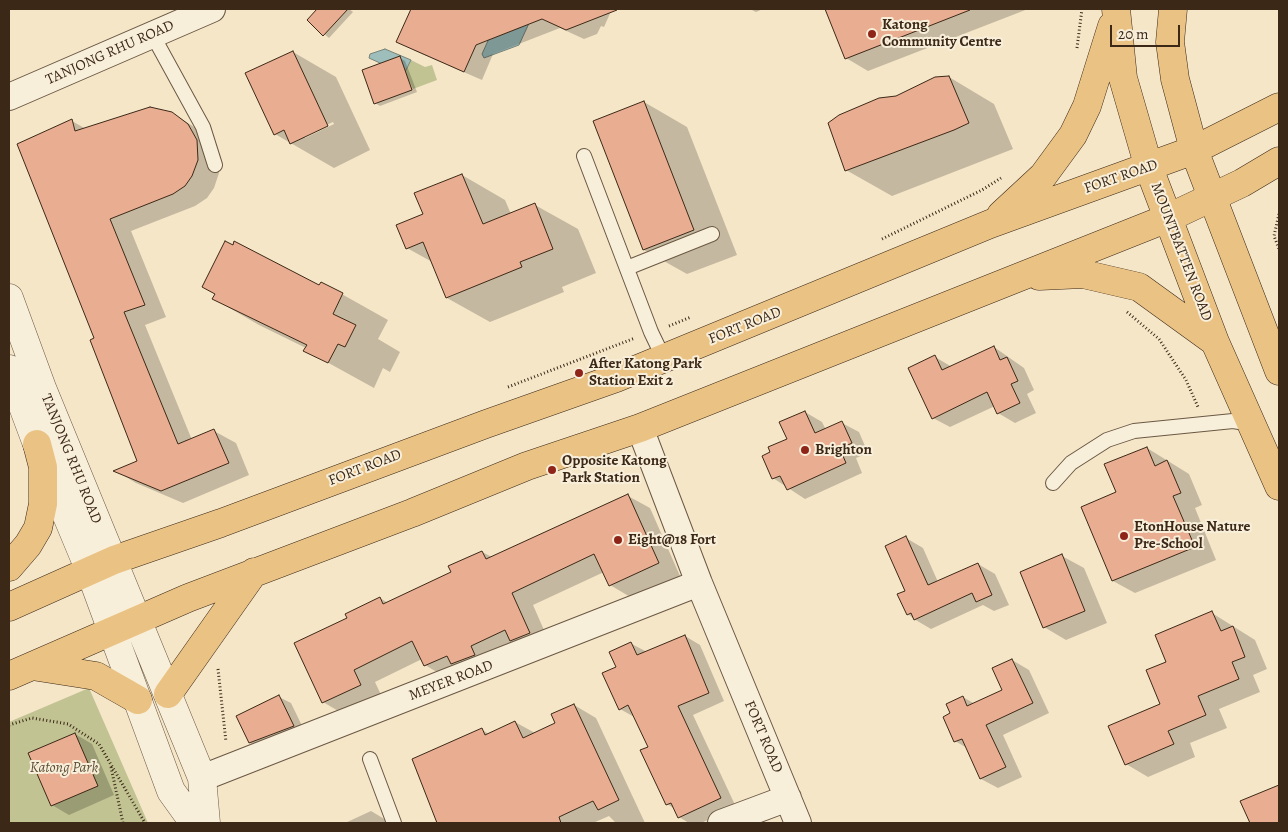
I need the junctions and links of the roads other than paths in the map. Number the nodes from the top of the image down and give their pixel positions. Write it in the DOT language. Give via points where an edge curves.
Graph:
graph roads {
  1 [pos="212,9"];
  2 [pos="1173,9"];
  3 [pos="1116,11"];
  4 [pos="152,34"];
  5 [pos="9,97"];
  6 [pos="1279,107"];
  7 [pos="1194,150"];
  8 [pos="584,156"];
  9 [pos="1279,161"];
  10 [pos="215,165"];
  11 [pos="1149,168"];
  12 [pos="1213,197"];
  13 [pos="1168,218"];
  14 [pos="990,224"];
  15 [pos="712,234"];
  16 [pos="627,268"];
  17 [pos="1020,276"];
  18 [pos="9,298"];
  19 [pos="1215,342"];
  20 [pos="664,359"];
  21 [pos="9,370"];
  22 [pos="1279,371"];
  23 [pos="1253,425"];
  24 [pos="640,428"];
  25 [pos="37,444"];
  26 [pos="1053,483"];
  27 [pos="1279,486"];
  28 [pos="102,566"];
  29 [pos="9,567"];
  30 [pos="254,572"];
  31 [pos="700,583"];
  32 [pos="9,607"];
  33 [pos="138,619"];
  34 [pos="112,630"];
  35 [pos="20,671"];
  36 [pos="168,694"];
  37 [pos="138,700"];
  38 [pos="370,759"];
  39 [pos="202,778"];
  40 [pos="788,798"];
  41 [pos="194,823"];
  42 [pos="206,823"];
  43 [pos="394,823"];
  44 [pos="721,823"];
  45 [pos="798,823"];
  1 -- 4 [label="street, TANJONG RHU ROAD"];
  2 -- 7 [label="main road" via="1170,42 1174,70"];
  3 -- 11 [label="main road, MOUNTBATTEN ROAD" via="1123,78"];
  3 -- 14 [label="main road" via="1090,97 1074,135 1043,176"];
  4 -- 5 [label="street, TANJONG RHU ROAD"];
  4 -- 10 [label="lane" via="203,127"];
  6 -- 7 [label="main road, FORT ROAD"];
  7 -- 11 [label="main road, FORT ROAD"];
  7 -- 12 [label="main road"];
  8 -- 16 [label="lane"];
  9 -- 12 [label="main road"];
  11 -- 13 [label="main road, MOUNTBATTEN ROAD"];
  11 -- 14 [label="main road, FORT ROAD"];
  12 -- 13 [label="main road"];
  12 -- 22 [label="main road"];
  13 -- 17 [label="main road"];
  13 -- 19 [label="main road, MOUNTBATTEN ROAD"];
  14 -- 20 [label="main road, FORT ROAD"];
  15 -- 16 [label="lane"];
  16 -- 20 [label="lane"];
  17 -- 19 [label="main road" via="1083,274 1139,287"];
  17 -- 24 [label="main road"];
  18 -- 28 [label="street, TANJONG RHU ROAD"];
  19 -- 23 [label="main road, MOUNTBATTEN ROAD"];
  20 -- 28 [label="main road, FORT ROAD"];
  21 -- 25 [label="street, TANJONG RHU ROAD"];
  23 -- 26 [label="lane" via="1233,421 1134,431 1107,440 1071,463"];
  23 -- 27 [label="main road, MOUNTBATTEN ROAD"];
  24 -- 30 [label="main road" via="527,466"];
  24 -- 31 [label="street, FORT ROAD"];
  25 -- 28 [label="street, TANJONG RHU ROAD"];
  25 -- 29 [label="main road" via="43,467 43,504 38,528"];
  28 -- 32 [label="main road, FORT ROAD"];
  28 -- 33 [label="street, TANJONG RHU ROAD"];
  28 -- 34 [label="street, TANJONG RHU ROAD"];
  30 -- 33 [label="main road"];
  30 -- 36 [label="main road"];
  31 -- 39 [label="street, MEYER ROAD"];
  31 -- 40 [label="street, FORT ROAD"];
  33 -- 34 [label="main road"];
  33 -- 36 [label="street"];
  34 -- 35 [label="main road"];
  34 -- 37 [label="street"];
  35 -- 37 [label="main road" via="96,676"];
  36 -- 39 [label="street"];
  37 -- 41 [label="street" via="171,791"];
  38 -- 43 [label="lane"];
  39 -- 42 [label="street"];
  40 -- 44 [label="street"];
  40 -- 45 [label="street, FORT ROAD"];
}
